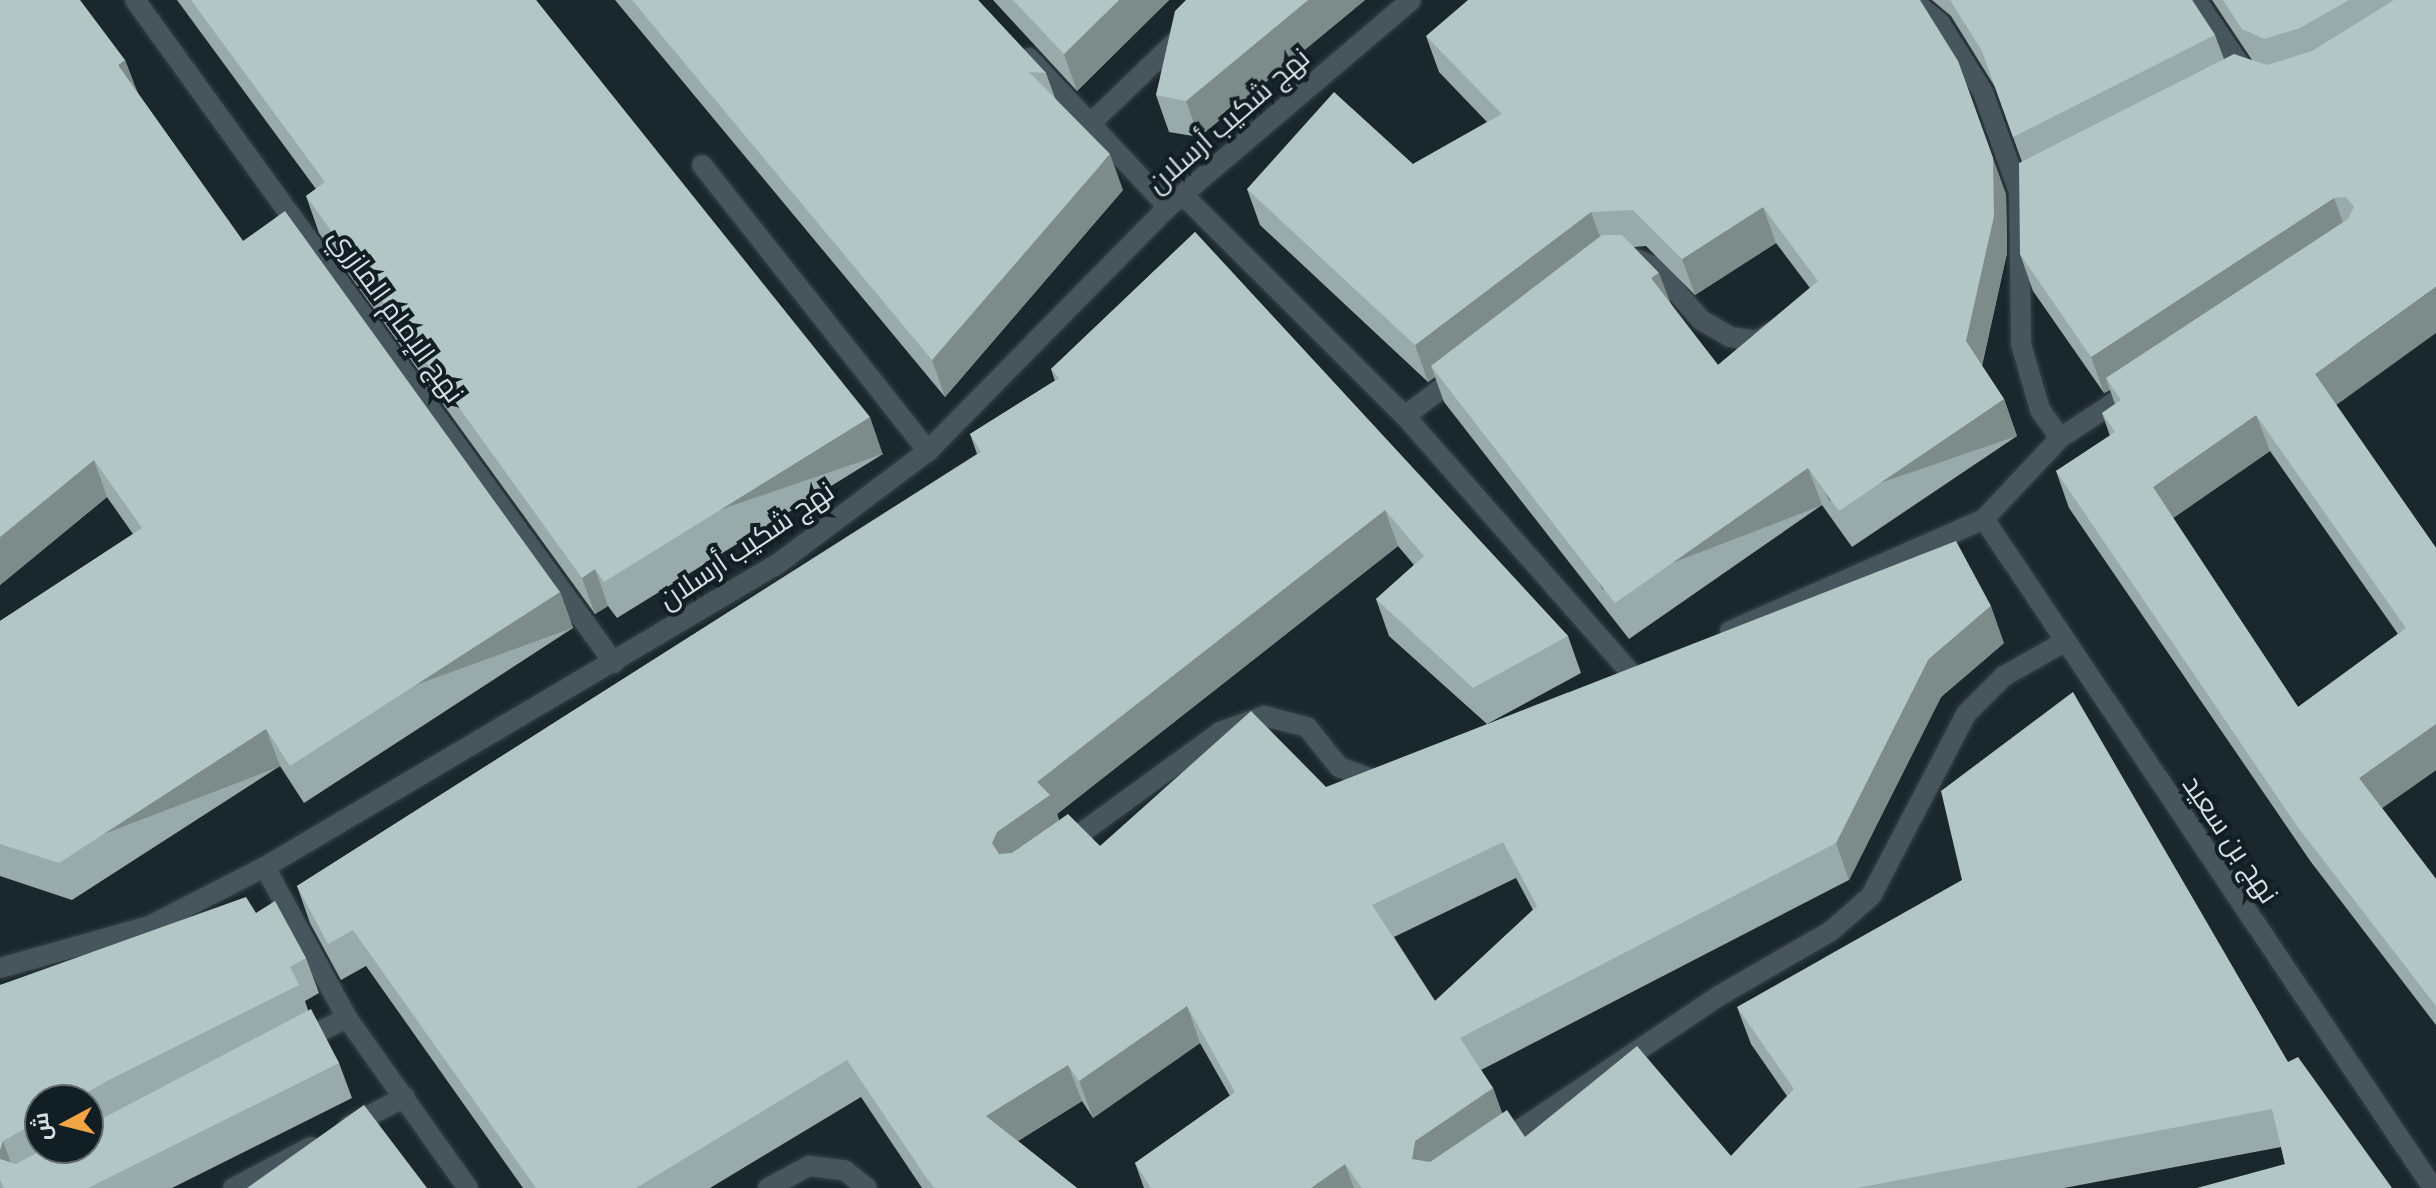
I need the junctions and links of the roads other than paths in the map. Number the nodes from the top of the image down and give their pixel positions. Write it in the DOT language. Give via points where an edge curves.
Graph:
graph roads {
  1 [pos="135,0"];
  2 [pos="1219,0"];
  3 [pos="1411,0"];
  4 [pos="1912,0"];
  5 [pos="2196,0"];
  6 [pos="1017,45"];
  7 [pos="2247,76"];
  8 [pos="2269,87"];
  9 [pos="2221,89"];
  10 [pos="1090,124"];
  11 [pos="702,165"];
  12 [pos="2046,178"];
  13 [pos="2019,192"];
  14 [pos="1176,201"];
  15 [pos="1611,259"];
  16 [pos="1790,320"];
  17 [pos="1478,361"];
  18 [pos="2153,377"];
  19 [pos="1405,416"];
  20 [pos="2060,438"];
  21 [pos="928,451"];
  22 [pos="1984,519"];
  23 [pos="2064,642"];
  24 [pos="1703,643"];
  25 [pos="1660,661"];
  26 [pos="614,663"];
  27 [pos="1632,674"];
  28 [pos="1604,686"];
  29 [pos="1397,778"];
  30 [pos="1043,861"];
  31 [pos="265,867"];
  32 [pos="0,968"];
  33 [pos="347,1018"];
  34 [pos="278,1052"];
  35 [pos="405,1097"];
  36 [pos="1487,1152"];
  37 [pos="233,1188"];
  38 [pos="468,1188"];
  39 [pos="768,1188"];
  40 [pos="867,1188"];
  41 [pos="2433,1188"];
  1 -- 26 [label="street, نهج الإمام المازري"];
  2 -- 10 [label="street"];
  3 -- 14 [label="street, نهج شكيب أرسلان"];
  4 -- 13 [label="street" via="1940,23 1983,92"];
  5 -- 7 [label="street"];
  6 -- 10 [label="street"];
  7 -- 8 [label="street"];
  7 -- 9 [label="street"];
  10 -- 14 [label="street"];
  11 -- 21 [label="street"];
  12 -- 13 [label="street"];
  13 -- 20 [label="street" via="2021,344 2040,410"];
  14 -- 19 [label="street"];
  14 -- 21 [label="street, نهج شكيب أرسلان"];
  15 -- 16 [label="street" via="1641,258 1701,320 1730,337 1757,341"];
  17 -- 19 [label="street"];
  18 -- 20 [label="street"];
  19 -- 27 [label="street"];
  20 -- 22 [label="street"];
  21 -- 26 [label="street, نهج شكيب أرسلان" via="779,563"];
  22 -- 23 [label="street, نهج بن سعيد"];
  22 -- 24 [label="street"];
  23 -- 36 [label="street" via="2004,676 1966,714 1871,896 1831,931 1717,997"];
  23 -- 41 [label="street, نهج بن سعيد"];
  25 -- 27 [label="street"];
  26 -- 31 [label="street, نهج شكيب أرسلان"];
  27 -- 28 [label="street"];
  29 -- 30 [label="street" via="1356,778 1307,727 1287,718 1242,721"];
  31 -- 32 [label="street, نهج شكيب أرسلان" via="149,926"];
  31 -- 33 [label="street"];
  33 -- 34 [label="street"];
  33 -- 35 [label="street"];
  35 -- 37 [label="street"];
  35 -- 38 [label="street"];
  39 -- 40 [label="street" via="809,1166 844,1170"];
}
